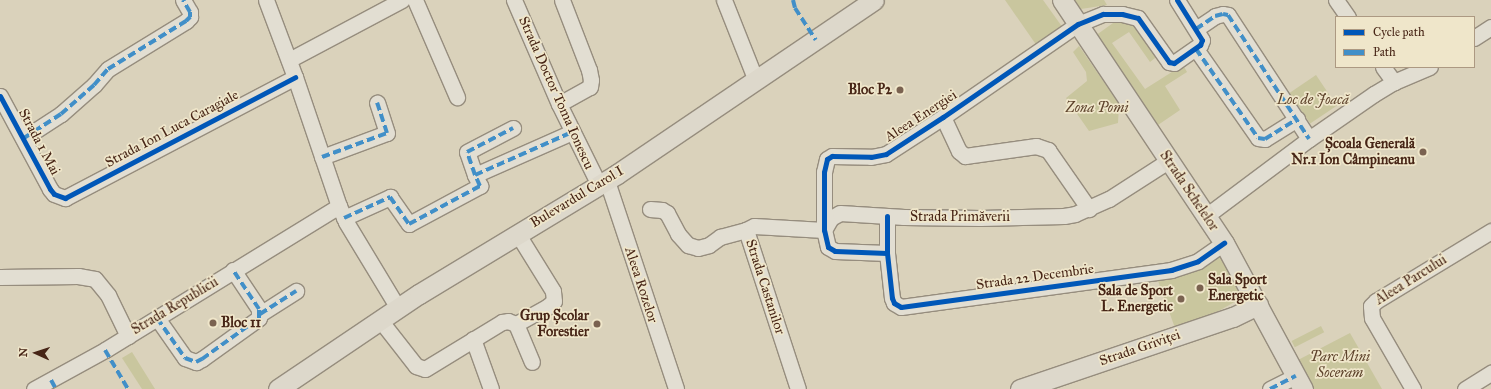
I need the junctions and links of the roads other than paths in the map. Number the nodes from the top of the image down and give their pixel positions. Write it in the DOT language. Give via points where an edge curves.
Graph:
graph roads {
  1 [pos="183,0"];
  2 [pos="266,0"];
  3 [pos="402,0"];
  4 [pos="415,0"];
  5 [pos="514,0"];
  6 [pos="562,0"];
  7 [pos="724,0"];
  8 [pos="874,0"];
  9 [pos="1062,0"];
  10 [pos="1176,0"];
  11 [pos="1336,0"];
  12 [pos="1347,16"];
  13 [pos="1078,24"];
  14 [pos="1491,27"];
  15 [pos="1196,30"];
  16 [pos="1475,37"];
  17 [pos="1196,48"];
  18 [pos="289,60"];
  19 [pos="1384,68"];
  20 [pos="1428,68"];
  21 [pos="295,78"];
  22 [pos="756,81"];
  23 [pos="1394,82"];
  24 [pos="0,97"];
  25 [pos="457,97"];
  26 [pos="377,103"];
  27 [pos="559,104"];
  28 [pos="943,117"];
  29 [pos="1297,119"];
  30 [pos="513,128"];
  31 [pos="572,132"];
  32 [pos="24,138"];
  33 [pos="1309,140"];
  34 [pos="322,158"];
  35 [pos="1168,161"];
  36 [pos="475,175"];
  37 [pos="603,183"];
  38 [pos="59,197"];
  39 [pos="650,209"];
  40 [pos="1089,209"];
  41 [pos="342,212"];
  42 [pos="887,216"];
  43 [pos="1206,216"];
  44 [pos="746,230"];
  45 [pos="824,230"];
  46 [pos="1491,231"];
  47 [pos="517,234"];
  48 [pos="1224,244"];
  49 [pos="887,253"];
  50 [pos="233,270"];
  51 [pos="0,277"];
  52 [pos="296,291"];
  53 [pos="1258,305"];
  54 [pos="398,308"];
  55 [pos="260,314"];
  56 [pos="157,318"];
  57 [pos="380,320"];
  58 [pos="516,324"];
  59 [pos="128,336"];
  60 [pos="473,339"];
  61 [pos="532,362"];
  62 [pos="1491,372"];
  63 [pos="1300,382"];
  64 [pos="54,384"];
  65 [pos="34,389"];
  66 [pos="278,389"];
  67 [pos="491,389"];
  68 [pos="676,389"];
  69 [pos="798,389"];
  70 [pos="1020,389"];
  71 [pos="1270,389"];
  72 [pos="1413,389"];
  73 [pos="1464,389"];
  1 -- 32 [label="street" via="190,12 190,17 186,21 108,69 61,114"];
  2 -- 18 [label="street"];
  3 -- 18 [label="street"];
  4 -- 25 [label="street"];
  5 -- 27 [label="street, Strada Doctor Toma Ionescu"];
  6 -- 27 [label="street" via="591,80 590,87"];
  7 -- 22 [label="street"];
  8 -- 22 [label="main road, Bulevardul Carol I"];
  9 -- 13 [label="main road, Strada Schelelor"];
  10 -- 15 [label="street"];
  11 -- 12 [label="street"];
  13 -- 17 [label="street, Aleea Energiei" via="1103,14 1122,14 1138,18 1172,63"];
  13 -- 28 [label="street, Aleea Energiei"];
  13 -- 35 [label="main road, Strada Schelelor"];
  14 -- 16 [label="street"];
  15 -- 17 [label="street" via="1202,40"];
  15 -- 29 [label="street" via="1215,16 1228,16"];
  17 -- 29 [label="street" via="1258,138 1265,139"];
  18 -- 21 [label="street"];
  19 -- 23 [label="street"];
  20 -- 23 [label="street"];
  21 -- 34 [label="street"];
  21 -- 38 [label="street, Strada Ion Luca Caragiale" via="69,197"];
  22 -- 37 [label="main road, Bulevardul Carol I"];
  23 -- 33 [label="street"];
  24 -- 32 [label="street, Strada 1 Mai"];
  26 -- 34 [label="street" via="387,133"];
  27 -- 31 [label="street, Strada Doctor Toma Ionescu"];
  28 -- 40 [label="street" via="959,151 965,156 1036,146 1048,150"];
  28 -- 45 [label="street, Aleea Energiei" via="886,154 871,157 832,156 827,159 824,172"];
  29 -- 33 [label="street"];
  30 -- 36 [label="street" via="467,152"];
  31 -- 36 [label="street"];
  31 -- 37 [label="street, Strada Doctor Toma Ionescu"];
  32 -- 38 [label="street, Strada 1 Mai" via="50,189"];
  33 -- 43 [label="street"];
  34 -- 41 [label="street"];
  35 -- 40 [label="street, Strada Primăverii"];
  35 -- 43 [label="main road, Strada Schelelor"];
  36 -- 41 [label="street, Strada Republicii" via="480,186 409,224 390,197"];
  37 -- 47 [label="main road, Bulevardul Carol I"];
  37 -- 68 [label="street, Aleea Rozelor"];
  39 -- 44 [label="street, Strada Castanilor" via="667,212 678,234 694,247 704,247 720,237"];
  40 -- 42 [label="street, Strada Primăverii" via="1064,216"];
  41 -- 50 [label="street, Strada Republicii"];
  41 -- 54 [label="street"];
  42 -- 45 [label="street, Strada Primăverii" via="836,214"];
  42 -- 49 [label="street, Strada 22 Decembrie"];
  43 -- 48 [label="main road, Strada Schelelor"];
  44 -- 45 [label="street" via="756,226"];
  44 -- 69 [label="street, Strada Castanilor"];
  45 -- 49 [label="street" via="826,243 830,249"];
  46 -- 72 [label="street, Aleea Parcului" via="1371,306 1372,318"];
  47 -- 54 [label="main road, Bulevardul Carol I"];
  47 -- 58 [label="street" via="553,291 554,301"];
  48 -- 49 [label="street, Strada 22 Decembrie" via="1198,261 1171,270 906,307 897,306 892,298"];
  48 -- 53 [label="main road, Strada Schelelor"];
  50 -- 55 [label="street"];
  50 -- 56 [label="street, Strada Republicii"];
  51 -- 59 [label="street, Strada Republicii" via="78,276 95,279 108,295"];
  52 -- 55 [label="street"];
  53 -- 63 [label="main road, Strada Schelelor"];
  53 -- 70 [label="main road, Strada Griviței" via="1233,318"];
  54 -- 57 [label="main road, Bulevardul Carol I"];
  55 -- 56 [label="street" via="256,322 196,362 185,358"];
  56 -- 59 [label="street, Strada Republicii"];
  57 -- 60 [label="street" via="421,369 428,368"];
  57 -- 66 [label="main road, Bulevardul Carol I"];
  58 -- 60 [label="street" via="502,322"];
  58 -- 61 [label="street"];
  59 -- 64 [label="street"];
  60 -- 67 [label="street"];
  62 -- 73 [label="street"];
  63 -- 71 [label="street"];
  64 -- 65 [label="street"];
}
